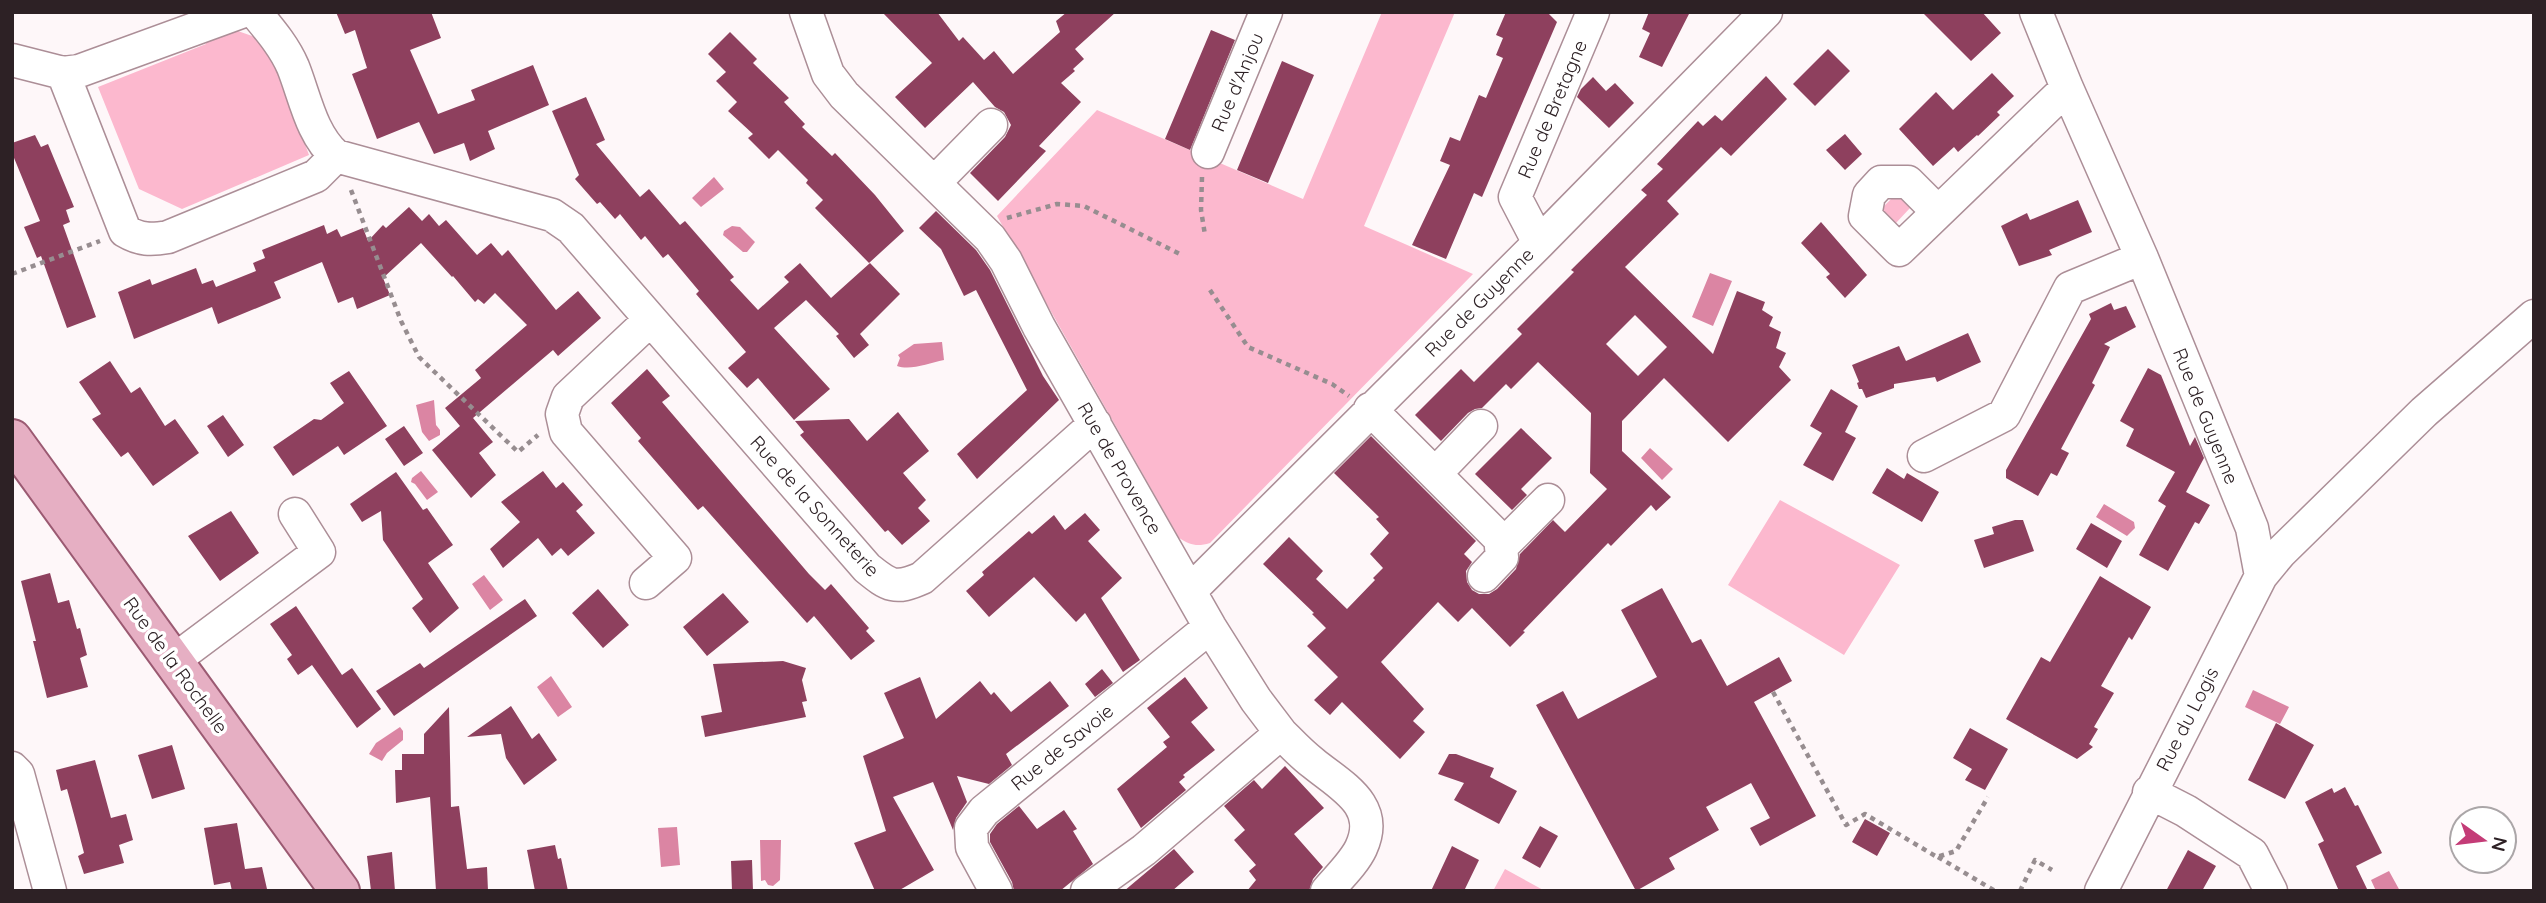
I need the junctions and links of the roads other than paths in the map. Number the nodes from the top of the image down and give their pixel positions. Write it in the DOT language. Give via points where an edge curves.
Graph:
graph roads {
  1 [pos="241,12"];
  2 [pos="255,12"];
  3 [pos="806,12"];
  4 [pos="1266,12"];
  5 [pos="1593,12"];
  6 [pos="1766,12"];
  7 [pos="2036,12"];
  8 [pos="12,60"];
  9 [pos="62,72"];
  10 [pos="2067,88"];
  11 [pos="991,125"];
  12 [pos="1208,152"];
  13 [pos="345,160"];
  14 [pos="934,183"];
  15 [pos="1938,212"];
  16 [pos="1539,243"];
  17 [pos="2142,258"];
  18 [pos="2534,316"];
  19 [pos="650,320"];
  20 [pos="1370,409"];
  21 [pos="1095,424"];
  22 [pos="1481,426"];
  23 [pos="12,439"];
  24 [pos="1924,456"];
  25 [pos="1435,474"];
  26 [pos="1548,500"];
  27 [pos="295,514"];
  28 [pos="1504,543"];
  29 [pos="2271,565"];
  30 [pos="1484,576"];
  31 [pos="646,583"];
  32 [pos="1190,591"];
  33 [pos="1210,626"];
  34 [pos="173,661"];
  35 [pos="1280,733"];
  36 [pos="12,768"];
  37 [pos="2150,792"];
  38 [pos="50,891"];
  39 [pos="340,891"];
  40 [pos="996,891"];
  41 [pos="1087,891"];
  42 [pos="1327,891"];
  43 [pos="2101,891"];
  44 [pos="2271,891"];
  1 -- 9 [label="street" via="79,71"];
  2 -- 13 [label="street" via="292,64 318,135"];
  3 -- 14 [label="street, Rue de Provence" via="828,74"];
  4 -- 12 [label="street, Rue d'Anjou"];
  5 -- 16 [label="street, Rue de Bretagne" via="1515,197"];
  6 -- 16 [label="street, Rue de Guyenne"];
  7 -- 10 [label="street, Rue de Guyenne"];
  8 -- 9 [label="street"];
  9 -- 13 [label="street" via="125,231 138,238 168,237"];
  10 -- 15 [label="street"];
  10 -- 17 [label="street, Rue de Guyenne"];
  11 -- 14 [label="street"];
  13 -- 19 [label="street, Rue de la Sonneterie" via="552,215 571,228"];
  14 -- 21 [label="street, Rue de Provence" via="990,238 1006,261"];
  16 -- 20 [label="street, Rue de Guyenne"];
  17 -- 24 [label="street" via="2070,288 2004,415"];
  17 -- 29 [label="street, Rue de Guyenne"];
  18 -- 29 [label="street, Rue du Logis" via="2424,412"];
  19 -- 21 [label="street, Rue de la Sonneterie" via="867,568 895,586 922,578"];
  19 -- 31 [label="street" via="568,397 562,414 566,432 675,558"];
  20 -- 25 [label="street"];
  20 -- 32 [label="street, Rue de Guyenne"];
  21 -- 32 [label="street, Rue de Provence"];
  22 -- 25 [label="street"];
  23 -- 34 [label="main road, Rue de la Rochelle"];
  25 -- 28 [label="street"];
  26 -- 28 [label="street"];
  27 -- 34 [label="street" via="319,552"];
  28 -- 30 [label="street" via="1502,557"];
  29 -- 37 [label="street, Rue du Logis"];
  32 -- 33 [label="street, Rue de Provence"];
  33 -- 35 [label="street, Rue de Provence"];
  33 -- 40 [label="street, Rue de Savoie" via="984,811 971,828 972,847"];
  34 -- 39 [label="main road, Rue de la Rochelle"];
  35 -- 41 [label="street" via="1144,850"];
  35 -- 42 [label="street, Rue de Provence" via="1354,795 1363,809 1367,823 1360,851"];
  36 -- 38 [label="street" via="18,774"];
  37 -- 43 [label="street, Rue du Logis"];
  37 -- 44 [label="street" via="2252,854"];
}
